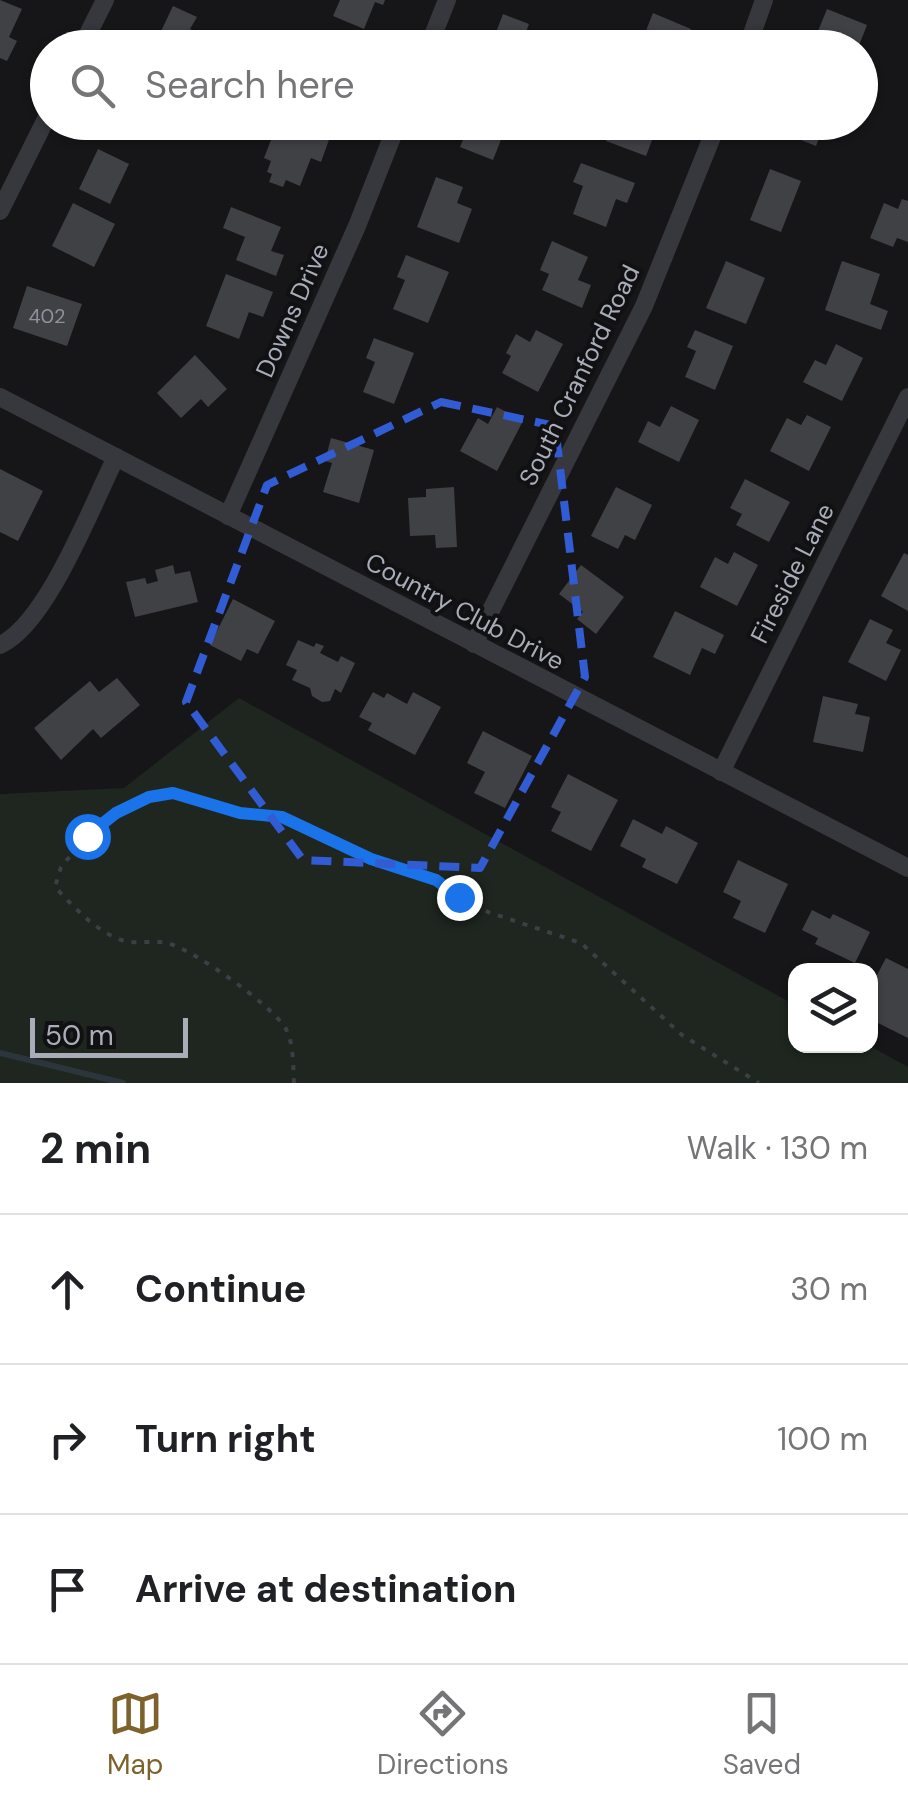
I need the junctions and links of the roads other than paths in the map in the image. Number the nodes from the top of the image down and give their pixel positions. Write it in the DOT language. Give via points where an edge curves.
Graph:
graph roads {
  1 [pos="104,0"];
  2 [pos="447,0"];
  3 [pos="764,0"];
  4 [pos="90,30"];
  5 [pos="435,30"];
  6 [pos="753,30"];
  7 [pos="36,140"];
  8 [pos="391,140"];
  9 [pos="711,140"];
  10 [pos="0,211"];
  11 [pos="0,397"];
  12 [pos="908,397"];
  13 [pos="116,457"];
  14 [pos="228,516"];
  15 [pos="474,644"];
  16 [pos="0,646"];
  17 [pos="721,772"];
  18 [pos="908,868"];
  1 -- 4 [label="street"];
  2 -- 5 [label="street"];
  3 -- 6 [label="street"];
  7 -- 10 [label="street"];
  8 -- 14 [label="street, Downs Drive"];
  9 -- 15 [label="street, South Cranford Road" via="644,306"];
  11 -- 13 [label="street, Country Club Drive"];
  12 -- 17 [label="street, Fireside Lane"];
  13 -- 14 [label="street, Country Club Drive"];
  13 -- 16 [label="street" via="44,602"];
  14 -- 15 [label="street, Country Club Drive"];
  15 -- 17 [label="street, Country Club Drive"];
  17 -- 18 [label="street, Country Club Drive"];
}
